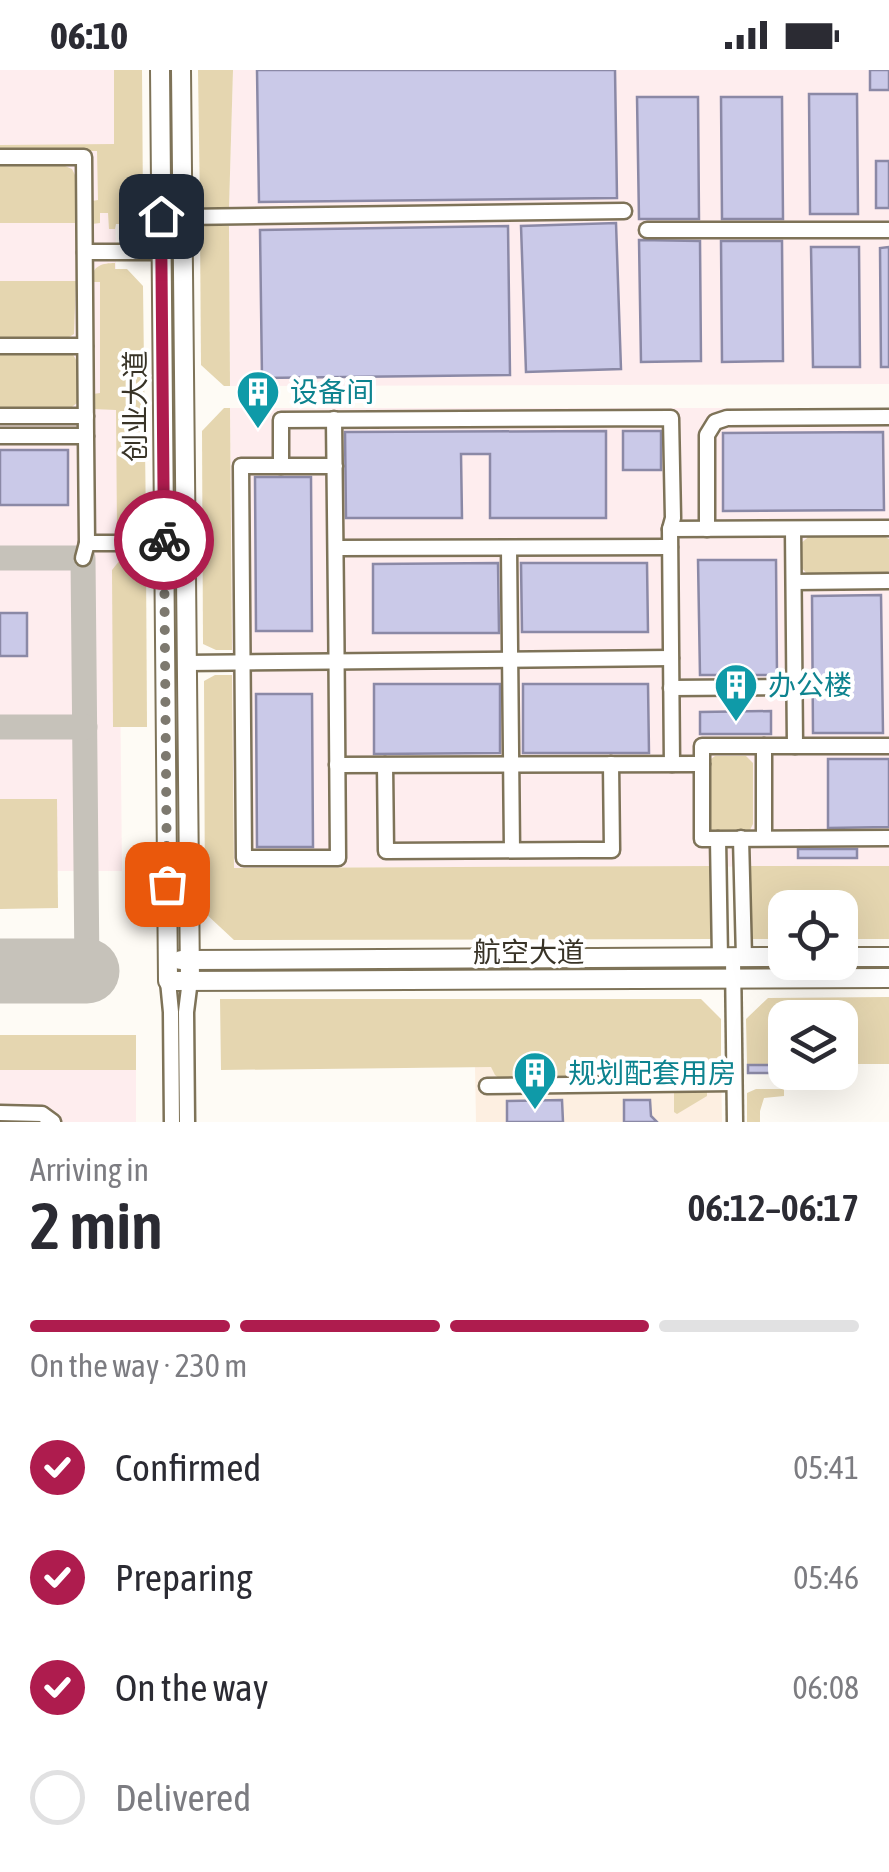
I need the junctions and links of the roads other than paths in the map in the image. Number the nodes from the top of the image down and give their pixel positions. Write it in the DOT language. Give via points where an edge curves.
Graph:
graph roads {
  1 [pos="160,70"];
  2 [pos="182,70"];
  3 [pos="0,157"];
  4 [pos="624,211"];
  5 [pos="183,217"];
  6 [pos="647,230"];
  7 [pos="889,230"];
  8 [pos="85,252"];
  9 [pos="162,252"];
  10 [pos="0,346"];
  11 [pos="85,346"];
  12 [pos="0,416"];
  13 [pos="86,416"];
  14 [pos="889,417"];
  15 [pos="334,419"];
  16 [pos="0,436"];
  17 [pos="86,436"];
  18 [pos="280,466"];
  19 [pos="335,466"];
  20 [pos="889,528"];
  21 [pos="707,529"];
  22 [pos="793,529"];
  23 [pos="670,530"];
  24 [pos="164,544"];
  25 [pos="670,547"];
  26 [pos="336,548"];
  27 [pos="509,548"];
  28 [pos="889,581"];
  29 [pos="794,582"];
  30 [pos="670,658"];
  31 [pos="510,660"];
  32 [pos="336,662"];
  33 [pos="186,663"];
  34 [pos="243,663"];
  35 [pos="671,688"];
  36 [pos="794,688"];
  37 [pos="764,746"];
  38 [pos="795,746"];
  39 [pos="889,746"];
  40 [pos="511,764"];
  41 [pos="611,764"];
  42 [pos="672,764"];
  43 [pos="702,764"];
  44 [pos="337,765"];
  45 [pos="385,765"];
  46 [pos="718,838"];
  47 [pos="741,838"];
  48 [pos="764,838"];
  49 [pos="889,838"];
  50 [pos="512,850"];
  51 [pos="858,957"];
  52 [pos="889,957"];
  53 [pos="732,958"];
  54 [pos="768,958"];
  55 [pos="167,960"];
  56 [pos="189,960"];
  57 [pos="889,978"];
  58 [pos="190,980"];
  59 [pos="734,980"];
  60 [pos="168,981"];
  61 [pos="734,1084"];
  62 [pos="487,1086"];
  63 [pos="0,1113"];
  64 [pos="53,1122"];
  65 [pos="172,1122"];
  66 [pos="187,1122"];
  67 [pos="734,1122"];
  1 -- 9 [label="main road, 创业大道"];
  2 -- 5 [label="main road, 创业大道"];
  3 -- 8 [label="street" via="84,157"];
  4 -- 5 [label="street"];
  5 -- 33 [label="main road, 创业大道"];
  6 -- 7 [label="street"];
  8 -- 9 [label="street"];
  8 -- 11 [label="street"];
  9 -- 24 [label="main road, 创业大道"];
  10 -- 11 [label="street"];
  11 -- 13 [label="street"];
  12 -- 13 [label="street"];
  13 -- 17 [label="street"];
  14 -- 21 [label="street" via="715,422 707,435"];
  15 -- 18 [label="street" via="281,420"];
  15 -- 19 [label="street"];
  15 -- 23 [label="street" via="671,418"];
  16 -- 17 [label="street"];
  17 -- 24 [label="street" via="85,550"];
  18 -- 19 [label="street"];
  18 -- 34 [label="street" via="242,466"];
  19 -- 26 [label="street"];
  20 -- 22 [label="street"];
  21 -- 22 [label="street"];
  21 -- 23 [label="street"];
  22 -- 29 [label="street"];
  23 -- 25 [label="street"];
  24 -- 55 [label="main road, 创业大道"];
  25 -- 27 [label="street"];
  25 -- 30 [label="street"];
  26 -- 27 [label="street"];
  26 -- 32 [label="street"];
  27 -- 31 [label="street"];
  28 -- 29 [label="street"];
  29 -- 36 [label="street"];
  30 -- 31 [label="street"];
  30 -- 35 [label="street"];
  31 -- 32 [label="street"];
  31 -- 40 [label="street"];
  32 -- 34 [label="street"];
  32 -- 44 [label="street"];
  33 -- 34 [label="street"];
  33 -- 56 [label="main road, 创业大道"];
  34 -- 44 [label="street" via="244,858 338,858"];
  35 -- 36 [label="street"];
  35 -- 42 [label="street"];
  36 -- 38 [label="street"];
  37 -- 38 [label="street"];
  37 -- 43 [label="street" via="702,746"];
  37 -- 48 [label="street"];
  38 -- 39 [label="street"];
  40 -- 41 [label="street"];
  40 -- 45 [label="street"];
  40 -- 50 [label="street"];
  41 -- 42 [label="street"];
  41 -- 50 [label="street" via="612,850"];
  42 -- 43 [label="street"];
  43 -- 46 [label="street" via="702,839"];
  44 -- 45 [label="street"];
  45 -- 50 [label="street" via="386,850"];
  46 -- 47 [label="street"];
  46 -- 53 [label="street"];
  47 -- 48 [label="street"];
  47 -- 53 [label="street"];
  48 -- 49 [label="street"];
  51 -- 52 [label="main road"];
  53 -- 54 [label="main road, 航空大道"];
  53 -- 56 [label="main road, 航空大道"];
  53 -- 59 [label="street"];
  55 -- 56 [label="main road, 航空大道"];
  55 -- 60 [label="main road, 创业大道"];
  56 -- 58 [label="main road, 创业大道"];
  57 -- 59 [label="main road, 航空大道"];
  58 -- 59 [label="main road, 航空大道"];
  58 -- 60 [label="main road, 航空大道"];
  58 -- 66 [label="street"];
  59 -- 61 [label="street"];
  60 -- 65 [label="street"];
  61 -- 62 [label="street"];
  61 -- 67 [label="street"];
  63 -- 64 [label="street" via="42,1114"];
}
